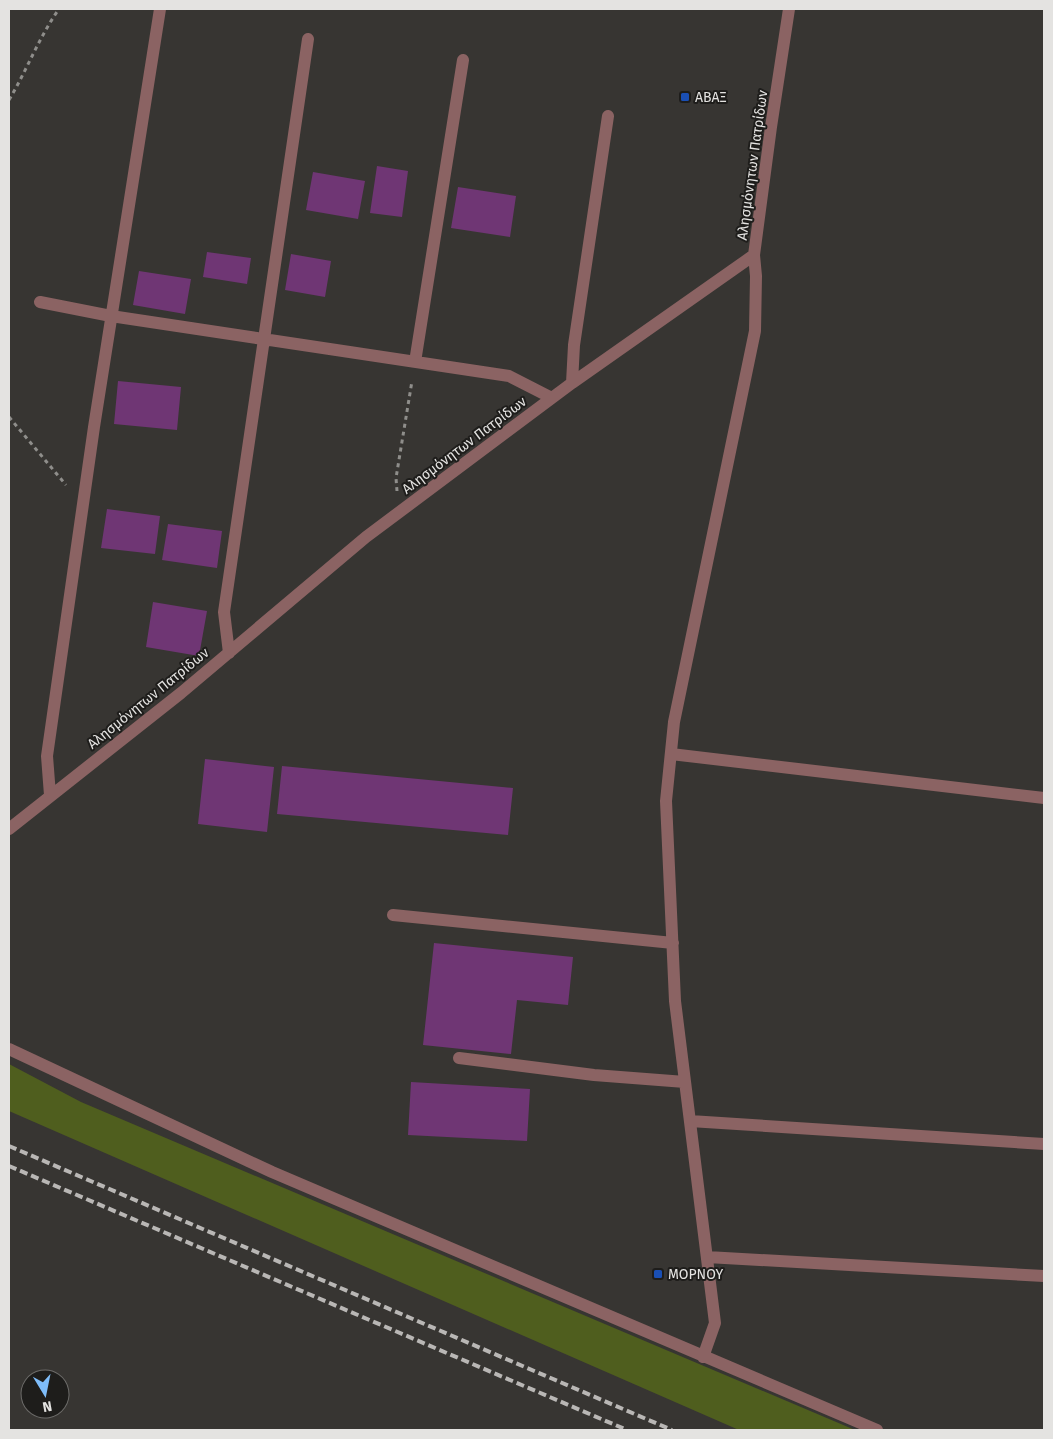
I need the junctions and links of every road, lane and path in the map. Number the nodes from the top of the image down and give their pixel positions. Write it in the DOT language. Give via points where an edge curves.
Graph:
graph roads {
  1 [pos="59,9"];
  2 [pos="160,9"];
  3 [pos="790,9"];
  4 [pos="308,40"];
  5 [pos="463,60"];
  6 [pos="9,100"];
  7 [pos="608,116"];
  8 [pos="754,256"];
  9 [pos="40,302"];
  10 [pos="111,316"];
  11 [pos="264,339"];
  12 [pos="415,362"];
  13 [pos="572,383"];
  14 [pos="552,398"];
  15 [pos="9,417"];
  16 [pos="83,504"];
  17 [pos="397,514"];
  18 [pos="229,653"];
  19 [pos="671,754"];
  20 [pos="50,795"];
  21 [pos="1044,798"];
  22 [pos="9,829"];
  23 [pos="393,915"];
  24 [pos="673,943"];
  25 [pos="9,1049"];
  26 [pos="458,1058"];
  27 [pos="685,1082"];
  28 [pos="690,1121"];
  29 [pos="1044,1144"];
  30 [pos="707,1257"];
  31 [pos="1044,1276"];
  32 [pos="703,1357"];
  33 [pos="877,1430"];
  1 -- 6 [label="path" via="48,23"];
  2 -- 10 [label="street"];
  3 -- 8 [label="street, Αλησμόνητων Πατρίδων"];
  4 -- 11 [label="street"];
  5 -- 12 [label="street"];
  7 -- 13 [label="street" via="574,345"];
  8 -- 13 [label="street, Αλησμόνητων Πατρίδων"];
  8 -- 19 [label="street" via="755,331 674,722"];
  9 -- 10 [label="street"];
  10 -- 11 [label="street"];
  10 -- 16 [label="street"];
  11 -- 12 [label="street"];
  11 -- 18 [label="street" via="224,612"];
  12 -- 14 [label="street" via="509,376"];
  12 -- 17 [label="path" via="396,478"];
  13 -- 14 [label="street, Αλησμόνητων Πατρίδων"];
  14 -- 17 [label="street, Αλησμόνητων Πατρίδων"];
  15 -- 16 [label="path"];
  16 -- 20 [label="street" via="48,756"];
  17 -- 18 [label="street, Αλησμόνητων Πατρίδων"];
  18 -- 20 [label="street, Αλησμόνητων Πατρίδων"];
  19 -- 21 [label="street"];
  19 -- 24 [label="street" via="666,801"];
  20 -- 22 [label="street, Αλησμόνητων Πατρίδων"];
  23 -- 24 [label="street"];
  24 -- 27 [label="street" via="675,1001"];
  25 -- 32 [label="street" via="272,1172"];
  26 -- 27 [label="street"];
  27 -- 28 [label="street"];
  28 -- 29 [label="street"];
  28 -- 30 [label="street"];
  30 -- 31 [label="street"];
  30 -- 32 [label="street" via="715,1323"];
  32 -- 33 [label="street"];
}
